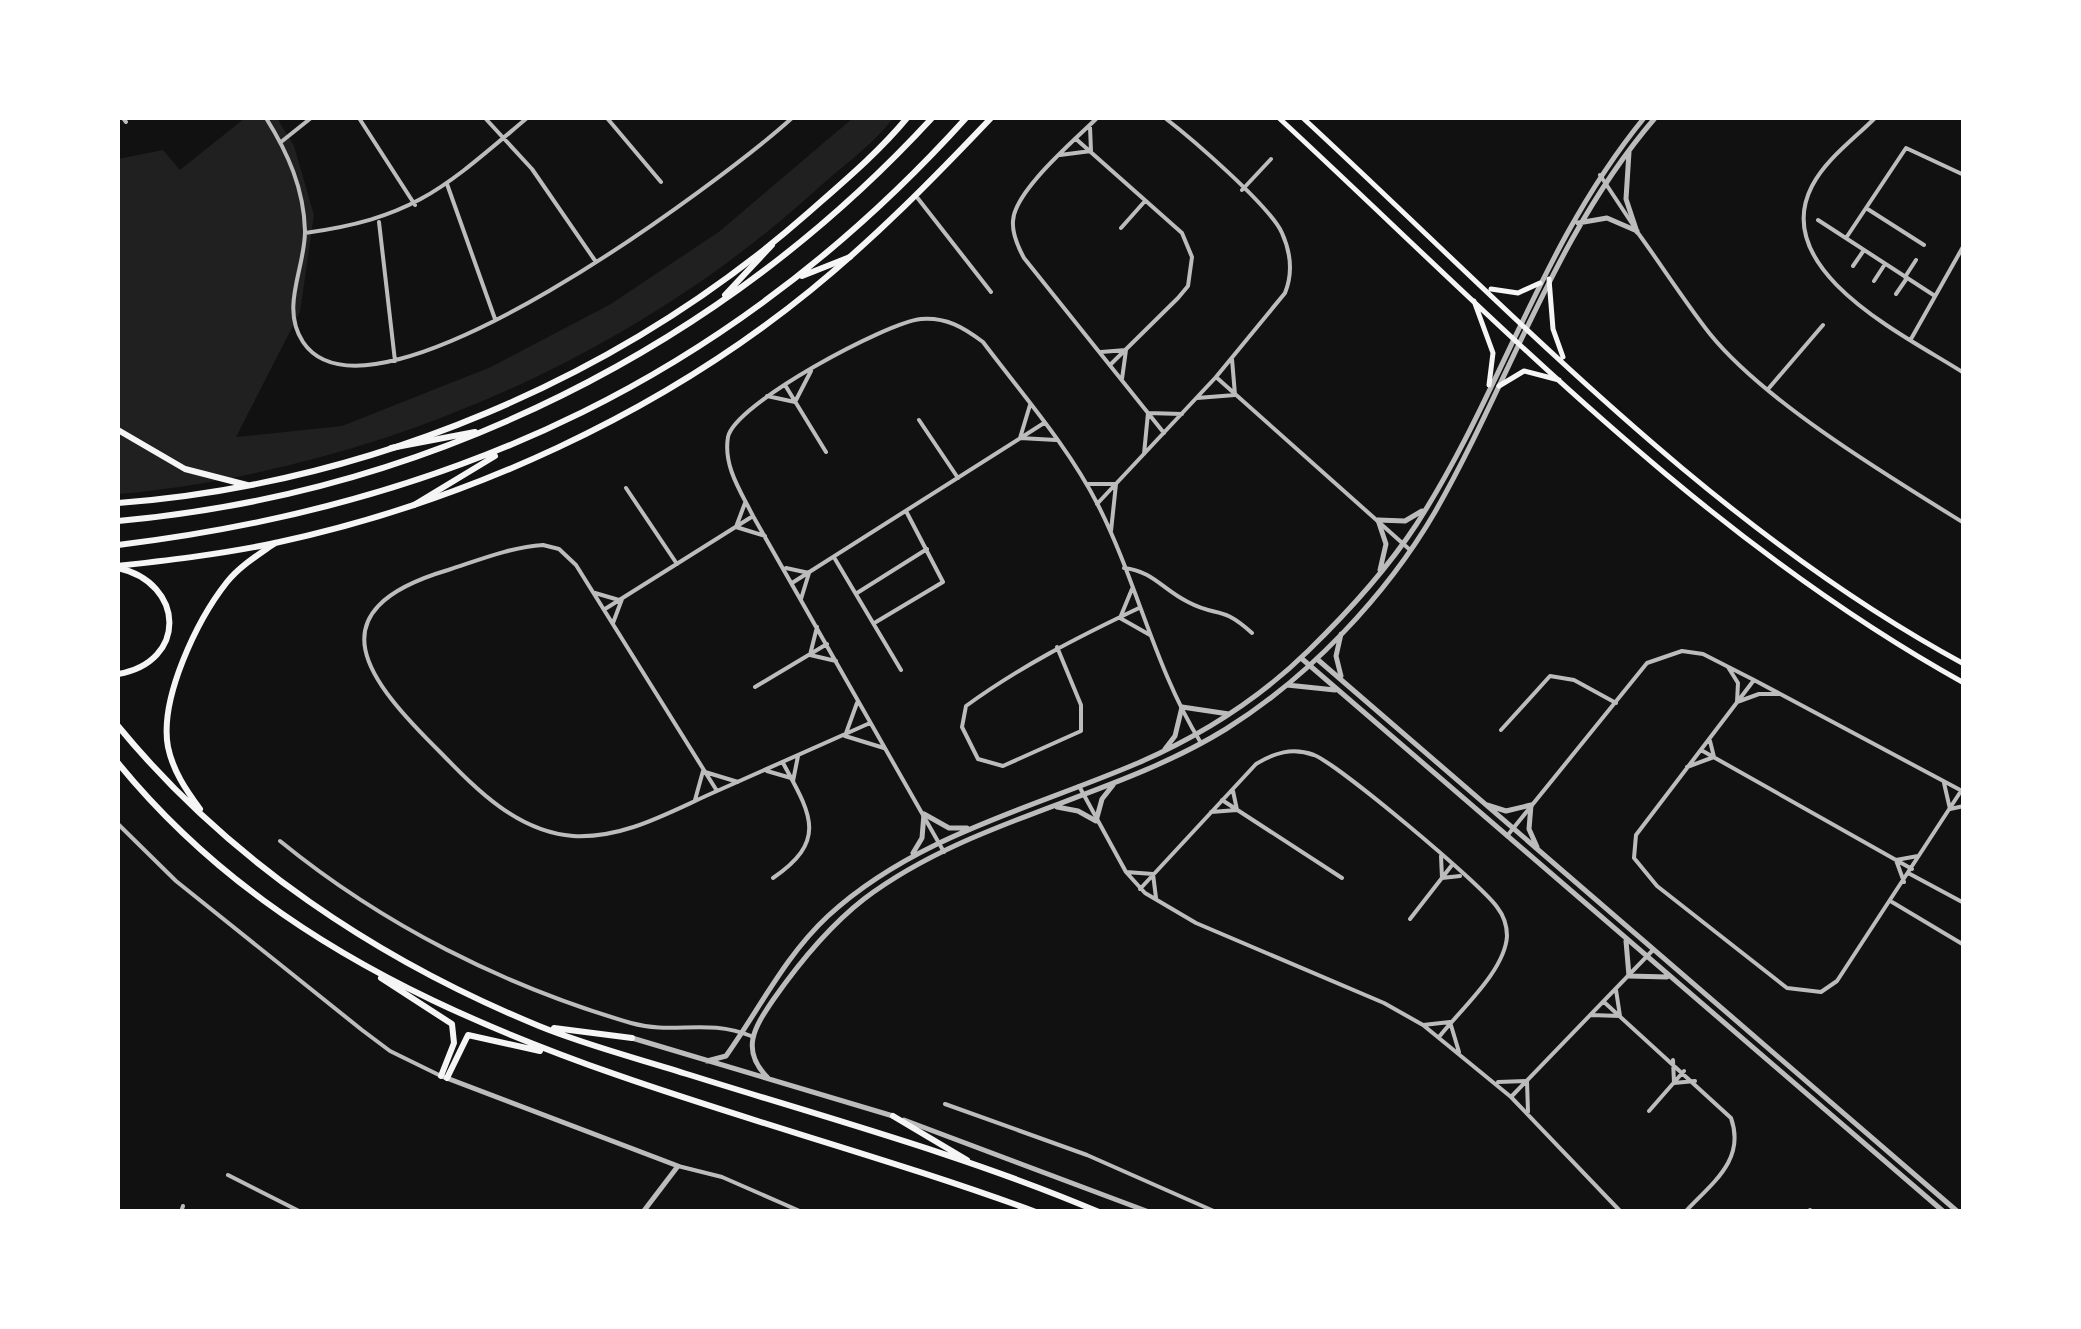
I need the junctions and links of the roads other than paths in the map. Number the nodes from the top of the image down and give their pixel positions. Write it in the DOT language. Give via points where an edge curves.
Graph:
graph roads {
  1 [pos="266,118"];
  2 [pos="311,118"];
  3 [pos="359,118"];
  4 [pos="486,118"];
  5 [pos="527,118"];
  6 [pos="608,118"];
  7 [pos="792,118"];
  8 [pos="906,118"];
  9 [pos="932,118"];
  10 [pos="966,118"];
  11 [pos="991,118"];
  12 [pos="1098,118"];
  13 [pos="1164,118"];
  14 [pos="1279,118"];
  15 [pos="1303,118"];
  16 [pos="1644,118"];
  17 [pos="1655,118"];
  18 [pos="1875,118"];
  19 [pos="1090,125"];
  20 [pos="504,136"];
  21 [pos="1076,138"];
  22 [pos="281,142"];
  23 [pos="1629,148"];
  24 [pos="1091,151"];
  25 [pos="1060,156"];
  26 [pos="1271,159"];
  27 [pos="1600,175"];
  28 [pos="1964,175"];
  29 [pos="661,182"];
  30 [pos="1605,182"];
  31 [pos="446,184"];
  32 [pos="1242,190"];
  33 [pos="916,196"];
  34 [pos="1145,201"];
  35 [pos="415,206"];
  36 [pos="1866,208"];
  37 [pos="1818,220"];
  38 [pos="378,221"];
  39 [pos="1578,223"];
  40 [pos="1120,228"];
  41 [pos="1637,232"];
  42 [pos="305,234"];
  43 [pos="1846,238"];
  44 [pos="772,244"];
  45 [pos="1924,245"];
  46 [pos="1964,245"];
  47 [pos="1864,250"];
  48 [pos="850,257"];
  49 [pos="1916,260"];
  50 [pos="596,262"];
  51 [pos="1885,264"];
  52 [pos="1854,266"];
  53 [pos="796,278"];
  54 [pos="1906,278"];
  55 [pos="1549,279"];
  56 [pos="1874,282"];
  57 [pos="1540,283"];
  58 [pos="1486,287"];
  59 [pos="991,292"];
  60 [pos="1470,294"];
  61 [pos="1896,294"];
  62 [pos="1934,296"];
  63 [pos="714,308"];
  64 [pos="495,319"];
  65 [pos="1521,321"];
  66 [pos="1823,325"];
  67 [pos="1529,327"];
  68 [pos="1514,336"];
  69 [pos="1911,338"];
  70 [pos="1521,342"];
  71 [pos="1126,350"];
  72 [pos="1101,352"];
  73 [pos="1232,359"];
  74 [pos="1565,360"];
  75 [pos="395,361"];
  76 [pos="1111,364"];
  77 [pos="811,371"];
  78 [pos="1964,373"];
  79 [pos="1216,378"];
  80 [pos="1122,379"];
  81 [pos="1564,382"];
  82 [pos="1489,384"];
  83 [pos="785,385"];
  84 [pos="1499,386"];
  85 [pos="1769,388"];
  86 [pos="1235,395"];
  87 [pos="767,396"];
  88 [pos="1197,398"];
  89 [pos="795,402"];
  90 [pos="1030,405"];
  91 [pos="1148,413"];
  92 [pos="1182,414"];
  93 [pos="919,420"];
  94 [pos="1044,423"];
  95 [pos="118,430"];
  96 [pos="491,430"];
  97 [pos="1164,434"];
  98 [pos="1020,438"];
  99 [pos="1056,440"];
  100 [pos="510,447"];
  101 [pos="391,448"];
  102 [pos="826,452"];
  103 [pos="1144,454"];
  104 [pos="958,478"];
  105 [pos="1085,484"];
  106 [pos="1116,484"];
  107 [pos="247,485"];
  108 [pos="626,488"];
  109 [pos="746,501"];
  110 [pos="118,503"];
  111 [pos="414,504"];
  112 [pos="1097,504"];
  113 [pos="1427,507"];
  114 [pos="906,511"];
  115 [pos="753,516"];
  116 [pos="1378,520"];
  117 [pos="118,521"];
  118 [pos="1964,523"];
  119 [pos="736,527"];
  120 [pos="765,536"];
  121 [pos="1111,536"];
  122 [pos="275,543"];
  123 [pos="118,545"];
  124 [pos="1406,547"];
  125 [pos="928,550"];
  126 [pos="834,557"];
  127 [pos="677,564"];
  128 [pos="118,567"];
  129 [pos="783,568"];
  130 [pos="1124,568"];
  131 [pos="808,573"];
  132 [pos="1377,579"];
  133 [pos="792,584"];
  134 [pos="1132,589"];
  135 [pos="594,592"];
  136 [pos="857,593"];
  137 [pos="621,599"];
  138 [pos="801,599"];
  139 [pos="1139,608"];
  140 [pos="604,609"];
  141 [pos="1120,618"];
  142 [pos="876,622"];
  143 [pos="613,623"];
  144 [pos="817,626"];
  145 [pos="1343,630"];
  146 [pos="1252,633"];
  147 [pos="1150,635"];
  148 [pos="827,644"];
  149 [pos="1057,647"];
  150 [pos="1308,652"];
  151 [pos="810,654"];
  152 [pos="1301,658"];
  153 [pos="1316,658"];
  154 [pos="836,661"];
  155 [pos="1309,664"];
  156 [pos="1964,664"];
  157 [pos="1728,667"];
  158 [pos="901,670"];
  159 [pos="118,674"];
  160 [pos="1754,680"];
  161 [pos="1964,683"];
  162 [pos="1344,684"];
  163 [pos="1284,685"];
  164 [pos="755,687"];
  165 [pos="1340,692"];
  166 [pos="1783,695"];
  167 [pos="858,701"];
  168 [pos="1738,702"];
  169 [pos="1616,703"];
  170 [pos="1182,707"];
  171 [pos="1229,714"];
  172 [pos="870,723"];
  173 [pos="118,726"];
  174 [pos="1501,730"];
  175 [pos="1195,734"];
  176 [pos="845,736"];
  177 [pos="1709,738"];
  178 [pos="1201,743"];
  179 [pos="884,748"];
  180 [pos="1700,750"];
  181 [pos="1162,752"];
  182 [pos="798,756"];
  183 [pos="1714,757"];
  184 [pos="783,763"];
  185 [pos="120,766"];
  186 [pos="1688,766"];
  187 [pos="764,770"];
  188 [pos="704,771"];
  189 [pos="792,780"];
  190 [pos="1118,781"];
  191 [pos="1943,781"];
  192 [pos="738,782"];
  193 [pos="1079,786"];
  194 [pos="1233,789"];
  195 [pos="717,791"];
  196 [pos="1962,792"];
  197 [pos="1084,794"];
  198 [pos="695,800"];
  199 [pos="1222,800"];
  200 [pos="1484,804"];
  201 [pos="1531,805"];
  202 [pos="1964,806"];
  203 [pos="1044,809"];
  204 [pos="1950,809"];
  205 [pos="1237,810"];
  206 [pos="1211,812"];
  207 [pos="924,814"];
  208 [pos="1096,821"];
  209 [pos="209,822"];
  210 [pos="118,824"];
  211 [pos="974,828"];
  212 [pos="1512,828"];
  213 [pos="1507,836"];
  214 [pos="280,840"];
  215 [pos="939,843"];
  216 [pos="945,853"];
  217 [pos="1541,854"];
  218 [pos="1440,856"];
  219 [pos="1921,856"];
  220 [pos="905,860"];
  221 [pos="1896,860"];
  222 [pos="1452,865"];
  223 [pos="1126,872"];
  224 [pos="1911,872"];
  225 [pos="1153,874"];
  226 [pos="1464,876"];
  227 [pos="773,878"];
  228 [pos="1342,878"];
  229 [pos="1442,878"];
  230 [pos="1904,882"];
  231 [pos="1140,888"];
  232 [pos="1156,901"];
  233 [pos="1892,902"];
  234 [pos="1964,903"];
  235 [pos="1410,919"];
  236 [pos="1620,934"];
  237 [pos="1964,945"];
  238 [pos="1654,950"];
  239 [pos="1648,957"];
  240 [pos="372,970"];
  241 [pos="1630,976"];
  242 [pos="1674,980"];
  243 [pos="1616,990"];
  244 [pos="1604,1002"];
  245 [pos="1592,1015"];
  246 [pos="1620,1016"];
  247 [pos="1450,1022"];
  248 [pos="1422,1025"];
  249 [pos="540,1026"];
  250 [pos="742,1032"];
  251 [pos="752,1036"];
  252 [pos="1438,1037"];
  253 [pos="632,1038"];
  254 [pos="548,1052"];
  255 [pos="1459,1052"];
  256 [pos="1672,1060"];
  257 [pos="707,1061"];
  258 [pos="1684,1071"];
  259 [pos="444,1077"];
  260 [pos="768,1078"];
  261 [pos="1695,1080"];
  262 [pos="1527,1081"];
  263 [pos="1496,1082"];
  264 [pos="1674,1083"];
  265 [pos="118,1085"];
  266 [pos="1512,1096"];
  267 [pos="118,1104"];
  268 [pos="945,1104"];
  269 [pos="1649,1111"];
  270 [pos="1528,1112"];
  271 [pos="892,1116"];
  272 [pos="678,1166"];
  273 [pos="986,1170"];
  274 [pos="228,1175"];
  275 [pos="301,1212"];
  276 [pos="643,1212"];
  277 [pos="802,1212"];
  278 [pos="1036,1212"];
  279 [pos="1100,1212"];
  280 [pos="1149,1212"];
  281 [pos="1216,1212"];
  282 [pos="1620,1212"];
  283 [pos="1686,1212"];
  284 [pos="1940,1212"];
  285 [pos="1958,1212"];
  1 -- 22 [label="street"];
  2 -- 22 [label="street"];
  3 -- 35 [label="street"];
  4 -- 20 [label="street"];
  5 -- 20 [label="street"];
  6 -- 29 [label="street"];
  7 -- 50 [label="street" via="688,202"];
  8 -- 44 [label="highway"];
  9 -- 63 [label="highway" via="809,236"];
  10 -- 53 [label="highway" via="860,225"];
  11 -- 33 [label="highway"];
  12 -- 19 [label="street"];
  13 -- 32 [label="street"];
  14 -- 60 [label="main road"];
  15 -- 58 [label="main road"];
  16 -- 27 [label="street"];
  17 -- 23 [label="street"];
  18 -- 69 [label="street" via="1811,188 1806,236 1830,281"];
  19 -- 21 [label="street"];
  19 -- 24 [label="street"];
  20 -- 31 [label="street"];
  20 -- 50 [label="street"];
  21 -- 24 [label="street"];
  21 -- 25 [label="street"];
  22 -- 42 [label="street" via="300,192"];
  23 -- 30 [label="street"];
  23 -- 41 [label="street" via="1626,200"];
  24 -- 25 [label="street"];
  24 -- 34 [label="street"];
  25 -- 72 [label="street" via="1016,206 1015,240"];
  26 -- 32 [label="street"];
  27 -- 30 [label="street"];
  27 -- 57 [label="street"];
  28 -- 36 [label="street" via="1906,148"];
  30 -- 39 [label="street"];
  30 -- 41 [label="street"];
  31 -- 35 [label="street"];
  31 -- 64 [label="street"];
  32 -- 73 [label="street" via="1281,230 1290,280 1279,304"];
  33 -- 48 [label="highway"];
  33 -- 59 [label="street"];
  34 -- 40 [label="street"];
  34 -- 71 [label="street" via="1182,234 1192,271 1178,298"];
  35 -- 38 [label="street"];
  36 -- 43 [label="street"];
  36 -- 45 [label="street"];
  37 -- 43 [label="street"];
  38 -- 42 [label="street"];
  38 -- 75 [label="street"];
  39 -- 41 [label="street" via="1607,218"];
  39 -- 55 [label="street"];
  41 -- 85 [label="street" via="1711,334"];
  42 -- 75 [label="street" via="292,309 301,339 323,362 339,367 368,369"];
  43 -- 47 [label="street"];
  44 -- 63 [label="highway"];
  44 -- 101 [label="highway" via="594,360 478,416"];
  46 -- 62 [label="street"];
  47 -- 51 [label="street"];
  47 -- 52 [label="street"];
  48 -- 53 [label="highway"];
  48 -- 111 [label="highway" via="764,325 636,406 537,456"];
  49 -- 54 [label="street"];
  50 -- 64 [label="street"];
  51 -- 54 [label="street"];
  51 -- 56 [label="street"];
  53 -- 100 [label="highway" via="624,391"];
  54 -- 61 [label="street"];
  54 -- 62 [label="street"];
  55 -- 67 [label="street"];
  55 -- 74 [label="main road" via="1552,330"];
  57 -- 58 [label="main road" via="1518,294"];
  57 -- 65 [label="street"];
  58 -- 65 [label="main road"];
  60 -- 68 [label="main road"];
  60 -- 82 [label="main road" via="1491,340"];
  62 -- 69 [label="street"];
  63 -- 96 [label="highway"];
  64 -- 75 [label="street"];
  65 -- 67 [label="main road"];
  65 -- 68 [label="street"];
  66 -- 85 [label="street"];
  67 -- 70 [label="street"];
  67 -- 74 [label="main road"];
  68 -- 70 [label="main road"];
  68 -- 82 [label="street"];
  69 -- 78 [label="street"];
  70 -- 81 [label="main road"];
  70 -- 84 [label="street"];
  71 -- 72 [label="street"];
  71 -- 76 [label="street"];
  71 -- 80 [label="street"];
  72 -- 76 [label="street"];
  73 -- 79 [label="street"];
  73 -- 86 [label="street"];
  74 -- 156 [label="main road" via="1756,530"];
  76 -- 80 [label="street"];
  77 -- 83 [label="street"];
  77 -- 89 [label="street"];
  77 -- 90 [label="street" via="899,324 938,318 983,342"];
  79 -- 86 [label="street"];
  79 -- 88 [label="street"];
  80 -- 91 [label="street"];
  81 -- 84 [label="main road" via="1524,370"];
  81 -- 161 [label="main road" via="1694,500 1780,567 1866,628"];
  82 -- 113 [label="street"];
  83 -- 87 [label="street"];
  83 -- 89 [label="street"];
  84 -- 124 [label="street" via="1442,499"];
  85 -- 118 [label="street"];
  86 -- 88 [label="street"];
  86 -- 116 [label="street"];
  87 -- 89 [label="street"];
  87 -- 109 [label="street" via="728,436 734,480"];
  88 -- 92 [label="street"];
  89 -- 102 [label="street"];
  90 -- 94 [label="street"];
  90 -- 98 [label="street"];
  91 -- 92 [label="street"];
  91 -- 97 [label="street"];
  91 -- 103 [label="street"];
  92 -- 97 [label="street"];
  93 -- 104 [label="street"];
  94 -- 98 [label="street"];
  94 -- 99 [label="street"];
  95 -- 107 [label="highway" via="184,470"];
  96 -- 101 [label="highway"];
  96 -- 117 [label="highway" via="269,500"];
  97 -- 103 [label="street"];
  98 -- 99 [label="street"];
  98 -- 104 [label="street"];
  99 -- 105 [label="street"];
  100 -- 111 [label="highway"];
  100 -- 123 [label="highway" via="277,522"];
  101 -- 107 [label="highway"];
  103 -- 106 [label="street"];
  104 -- 114 [label="street"];
  105 -- 106 [label="street"];
  105 -- 112 [label="street"];
  106 -- 112 [label="street"];
  106 -- 121 [label="street"];
  107 -- 110 [label="highway"];
  108 -- 127 [label="street"];
  109 -- 115 [label="street"];
  109 -- 119 [label="street"];
  111 -- 122 [label="highway"];
  112 -- 121 [label="street"];
  113 -- 116 [label="street" via="1406,521"];
  113 -- 124 [label="street"];
  114 -- 125 [label="street"];
  114 -- 126 [label="street"];
  115 -- 119 [label="street"];
  115 -- 120 [label="street"];
  116 -- 124 [label="street"];
  116 -- 132 [label="street" via="1386,544"];
  119 -- 120 [label="street"];
  119 -- 127 [label="street"];
  120 -- 129 [label="street"];
  121 -- 130 [label="street"];
  122 -- 128 [label="highway"];
  122 -- 209 [label="highway" via="242,566 218,595 170,699 167,736 174,766"];
  124 -- 132 [label="street"];
  124 -- 145 [label="street"];
  125 -- 136 [label="street"];
  125 -- 142 [label="street" via="943,582"];
  126 -- 131 [label="street"];
  126 -- 136 [label="street"];
  127 -- 137 [label="street"];
  128 -- 159 [label="highway" via="161,592 170,622 158,653"];
  129 -- 131 [label="street"];
  129 -- 133 [label="street"];
  130 -- 134 [label="street"];
  130 -- 146 [label="street" via="1148,572 1190,604 1224,610"];
  131 -- 133 [label="street"];
  131 -- 138 [label="street"];
  132 -- 150 [label="street"];
  133 -- 138 [label="street"];
  134 -- 139 [label="street"];
  134 -- 141 [label="street"];
  135 -- 137 [label="street"];
  135 -- 140 [label="street"];
  135 -- 198 [label="street" via="559,549 526,546 397,587 368,619 366,651 379,686 406,718 461,774 520,820 570,836 596,836"];
  136 -- 142 [label="street"];
  137 -- 140 [label="street"];
  137 -- 143 [label="street"];
  138 -- 144 [label="street"];
  139 -- 141 [label="street"];
  139 -- 147 [label="street"];
  140 -- 143 [label="street"];
  141 -- 147 [label="street"];
  141 -- 149 [label="street"];
  142 -- 158 [label="street"];
  143 -- 188 [label="street"];
  144 -- 148 [label="street"];
  144 -- 151 [label="street"];
  145 -- 153 [label="street"];
  145 -- 162 [label="street" via="1336,656"];
  147 -- 170 [label="street"];
  148 -- 151 [label="street"];
  148 -- 154 [label="street"];
  149 -- 149 [label="street" via="966,706 962,726 978,759 1003,766 1081,731 1081,706"];
  150 -- 152 [label="street"];
  150 -- 153 [label="street"];
  151 -- 154 [label="street"];
  151 -- 164 [label="street"];
  152 -- 155 [label="street"];
  152 -- 171 [label="street"];
  153 -- 155 [label="street"];
  153 -- 162 [label="street"];
  154 -- 167 [label="street"];
  155 -- 163 [label="street"];
  155 -- 165 [label="street"];
  157 -- 160 [label="street"];
  157 -- 168 [label="street" via="1738,683"];
  157 -- 169 [label="street" via="1703,654 1660,657 1647,663"];
  160 -- 166 [label="street"];
  160 -- 168 [label="street"];
  162 -- 200 [label="street"];
  163 -- 165 [label="street"];
  163 -- 178 [label="street"];
  165 -- 213 [label="street"];
  166 -- 168 [label="street"];
  166 -- 191 [label="street"];
  167 -- 172 [label="street"];
  167 -- 176 [label="street"];
  168 -- 177 [label="street"];
  169 -- 174 [label="street" via="1574,680 1550,676"];
  169 -- 201 [label="street"];
  170 -- 171 [label="street"];
  170 -- 175 [label="street"];
  170 -- 181 [label="street"];
  171 -- 175 [label="street"];
  172 -- 176 [label="street"];
  172 -- 179 [label="street"];
  173 -- 209 [label="highway"];
  175 -- 178 [label="street"];
  175 -- 181 [label="street"];
  176 -- 179 [label="street"];
  176 -- 182 [label="street"];
  177 -- 180 [label="street"];
  177 -- 183 [label="street"];
  178 -- 190 [label="street"];
  179 -- 207 [label="street"];
  180 -- 183 [label="street"];
  180 -- 186 [label="street"];
  181 -- 193 [label="street"];
  182 -- 184 [label="street"];
  182 -- 189 [label="street"];
  183 -- 186 [label="street"];
  183 -- 221 [label="street"];
  184 -- 187 [label="street"];
  184 -- 189 [label="street"];
  185 -- 240 [label="highway" via="217,862"];
  186 -- 233 [label="street" via="1636,835 1634,858 1657,886 1786,988 1821,992 1837,981"];
  187 -- 189 [label="street"];
  187 -- 192 [label="street"];
  188 -- 192 [label="street"];
  188 -- 195 [label="street"];
  188 -- 198 [label="street"];
  189 -- 227 [label="street" via="812,831 803,852"];
  190 -- 197 [label="street"];
  190 -- 208 [label="street" via="1102,799"];
  191 -- 196 [label="street"];
  191 -- 204 [label="street"];
  192 -- 195 [label="street"];
  193 -- 197 [label="street"];
  193 -- 211 [label="street"];
  194 -- 199 [label="street"];
  194 -- 205 [label="street"];
  194 -- 218 [label="street" via="1273,754 1311,754"];
  195 -- 198 [label="street"];
  196 -- 204 [label="street"];
  197 -- 203 [label="street"];
  197 -- 208 [label="street"];
  199 -- 205 [label="street"];
  199 -- 206 [label="street"];
  200 -- 201 [label="street" via="1506,811"];
  200 -- 212 [label="street"];
  201 -- 212 [label="street"];
  201 -- 217 [label="street" via="1529,829"];
  202 -- 204 [label="street"];
  203 -- 208 [label="street" via="1070,808"];
  203 -- 216 [label="street"];
  204 -- 219 [label="street"];
  205 -- 206 [label="street"];
  205 -- 228 [label="street"];
  206 -- 225 [label="street"];
  207 -- 211 [label="street" via="950,828"];
  207 -- 215 [label="street"];
  207 -- 220 [label="street" via="922,838"];
  208 -- 223 [label="street"];
  209 -- 249 [label="highway" via="364,938"];
  210 -- 259 [label="street" via="170,876 362,1030"];
  211 -- 215 [label="street"];
  212 -- 213 [label="street"];
  212 -- 217 [label="street"];
  213 -- 236 [label="street"];
  214 -- 250 [label="street" via="375,909 485,968 636,1024 714,1024"];
  215 -- 216 [label="street"];
  215 -- 220 [label="street"];
  216 -- 251 [label="street" via="854,908 796,969"];
  217 -- 238 [label="street"];
  218 -- 222 [label="street"];
  218 -- 229 [label="street"];
  219 -- 221 [label="street"];
  219 -- 224 [label="street"];
  220 -- 250 [label="street" via="806,939"];
  221 -- 224 [label="street"];
  221 -- 230 [label="street"];
  222 -- 226 [label="street"];
  222 -- 229 [label="street"];
  223 -- 225 [label="street"];
  223 -- 231 [label="street"];
  224 -- 230 [label="street"];
  224 -- 234 [label="street"];
  225 -- 231 [label="street"];
  225 -- 232 [label="street"];
  226 -- 229 [label="street"];
  226 -- 247 [label="street" via="1496,904 1507,932 1497,964"];
  229 -- 235 [label="street"];
  230 -- 233 [label="street"];
  231 -- 232 [label="street"];
  232 -- 248 [label="street"];
  233 -- 237 [label="street"];
  236 -- 239 [label="street"];
  236 -- 241 [label="street" via="1630,951"];
  238 -- 239 [label="street"];
  238 -- 285 [label="street"];
  239 -- 241 [label="street"];
  239 -- 242 [label="street"];
  240 -- 254 [label="highway"];
  240 -- 259 [label="highway" via="452,1024 455,1038"];
  241 -- 242 [label="street"];
  241 -- 243 [label="street"];
  242 -- 284 [label="street"];
  243 -- 244 [label="street"];
  243 -- 246 [label="street"];
  244 -- 245 [label="street"];
  244 -- 246 [label="street"];
  245 -- 246 [label="street"];
  245 -- 262 [label="street"];
  246 -- 256 [label="street"];
  247 -- 248 [label="street"];
  247 -- 252 [label="street"];
  247 -- 255 [label="street"];
  248 -- 252 [label="street"];
  249 -- 253 [label="highway"];
  249 -- 273 [label="highway"];
  250 -- 251 [label="street"];
  250 -- 257 [label="street" via="726,1056"];
  251 -- 260 [label="street" via="753,1058"];
  252 -- 255 [label="street"];
  253 -- 257 [label="street"];
  254 -- 259 [label="highway" via="474,1034"];
  254 -- 278 [label="highway"];
  255 -- 263 [label="street"];
  256 -- 258 [label="street"];
  256 -- 264 [label="street"];
  257 -- 260 [label="street"];
  258 -- 261 [label="street"];
  258 -- 264 [label="street"];
  259 -- 272 [label="street"];
  260 -- 271 [label="street"];
  261 -- 264 [label="street"];
  261 -- 283 [label="street" via="1732,1118 1737,1141 1729,1164"];
  262 -- 263 [label="street"];
  262 -- 266 [label="street"];
  262 -- 270 [label="street"];
  263 -- 266 [label="street"];
  264 -- 269 [label="street"];
  265 -- 267 [label="street"];
  266 -- 270 [label="street"];
  268 -- 281 [label="street"];
  270 -- 282 [label="street"];
  271 -- 273 [label="highway"];
  271 -- 280 [label="street"];
  272 -- 276 [label="street"];
  272 -- 277 [label="street"];
  273 -- 279 [label="highway"];
  274 -- 275 [label="street"];
}
